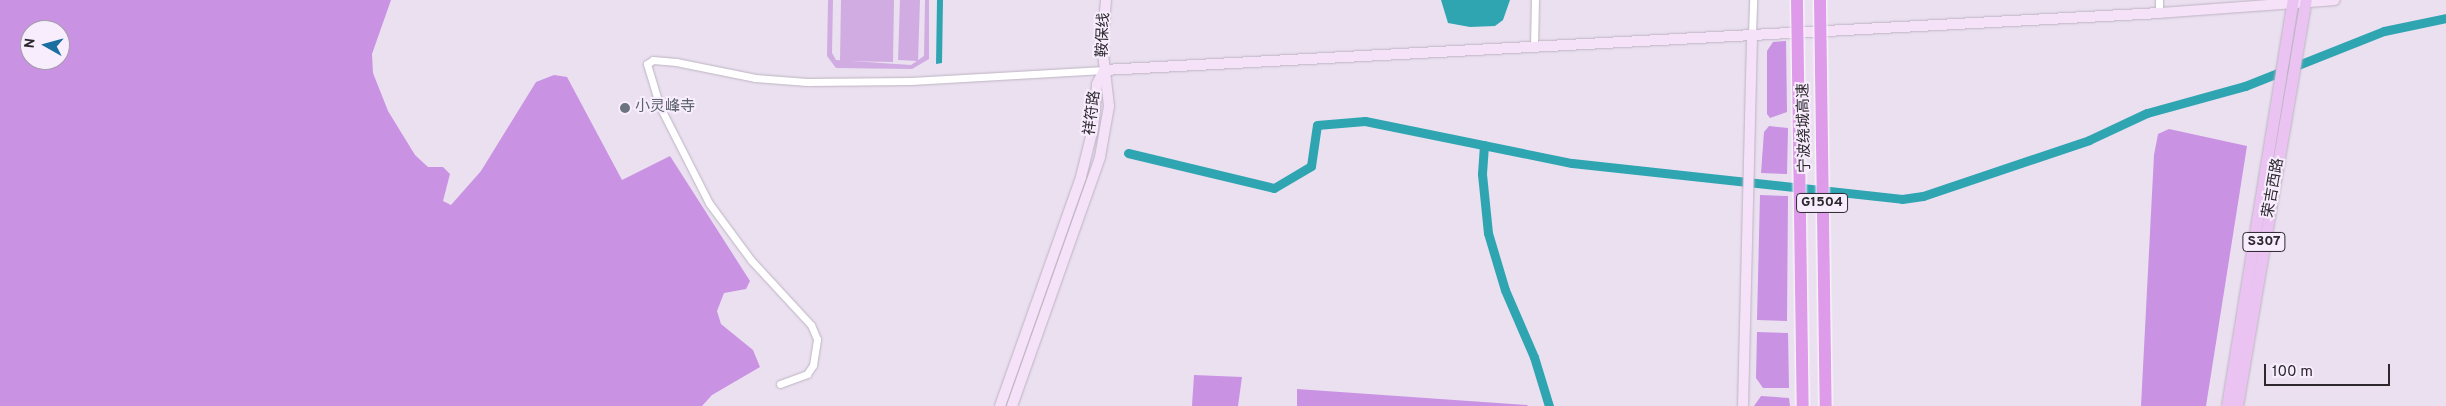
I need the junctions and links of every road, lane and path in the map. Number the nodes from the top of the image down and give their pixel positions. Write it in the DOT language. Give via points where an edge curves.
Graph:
graph roads {
  1 [pos="1106,0"];
  2 [pos="1535,0"];
  3 [pos="1753,0"];
  4 [pos="1797,0"];
  5 [pos="1820,0"];
  6 [pos="2159,0"];
  7 [pos="2335,0"];
  8 [pos="2293,1"];
  9 [pos="2306,1"];
  10 [pos="2159,13"];
  11 [pos="1752,34"];
  12 [pos="1534,46"];
  13 [pos="1104,70"];
  14 [pos="780,384"];
  15 [pos="1000,406"];
  16 [pos="1012,406"];
  17 [pos="1743,406"];
  18 [pos="1803,406"];
  19 [pos="1826,406"];
  20 [pos="2227,406"];
  21 [pos="2237,406"];
  1 -- 13 [label="main road, 鞍保线"];
  2 -- 12 [label="street"];
  3 -- 11 [label="street"];
  4 -- 18 [label="highway, 宁波绕城高速 / G1504, bridge"];
  5 -- 19 [label="highway, 宁波绕城高速 / G1504, bridge"];
  6 -- 10 [label="street"];
  7 -- 9 [label="main road"];
  8 -- 9 [label="main road"];
  8 -- 10 [label="main road"];
  8 -- 20 [label="main road, 荣吉西路 / S307"];
  9 -- 21 [label="main road, 荣吉西路 / S307"];
  10 -- 11 [label="main road"];
  11 -- 12 [label="main road"];
  11 -- 17 [label="main road"];
  12 -- 13 [label="main road"];
  13 -- 14 [label="street" via="911,81 807,82 755,78 676,62 653,60 646,64 660,107 709,203 751,260 811,325 817,339 814,365 807,374"];
  13 -- 15 [label="main road, 祥符路" via="1097,84 1094,128 1081,177"];
  13 -- 16 [label="main road, 祥符路" via="1109,83 1109,106 1100,157"];
}
